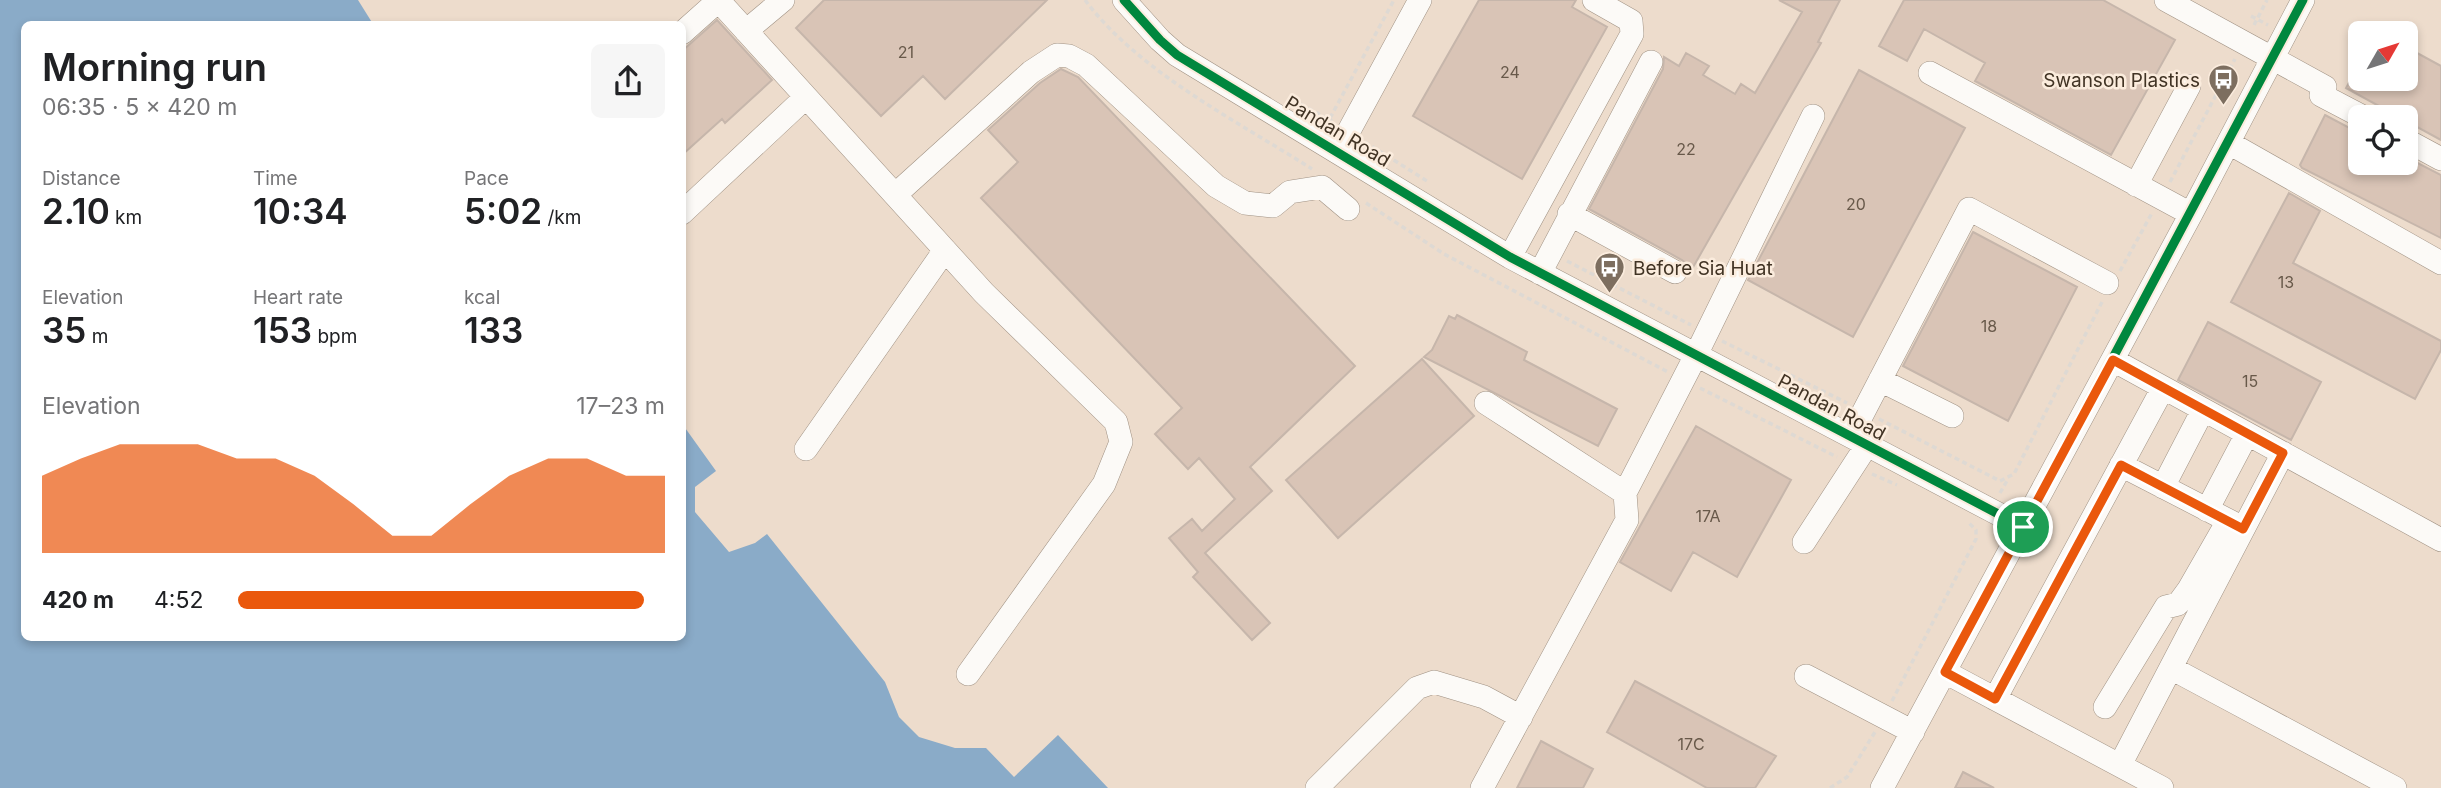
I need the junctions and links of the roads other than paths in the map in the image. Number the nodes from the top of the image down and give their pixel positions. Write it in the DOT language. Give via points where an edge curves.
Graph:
graph roads {
  1 [pos="718,0"];
  2 [pos="783,0"];
  3 [pos="1124,0"];
  4 [pos="1420,0"];
  5 [pos="1594,0"];
  6 [pos="2166,0"];
  7 [pos="2303,0"];
  8 [pos="686,29"];
  9 [pos="746,32"];
  10 [pos="2272,56"];
  11 [pos="1651,62"];
  12 [pos="1930,73"];
  13 [pos="2189,86"];
  14 [pos="806,97"];
  15 [pos="2348,107"];
  16 [pos="1813,116"];
  17 [pos="2229,143"];
  18 [pos="2418,147"];
  19 [pos="1338,151"];
  20 [pos="2441,159"];
  21 [pos="2136,185"];
  22 [pos="895,195"];
  23 [pos="1352,203"];
  24 [pos="686,209"];
  25 [pos="1569,214"];
  26 [pos="2191,214"];
  27 [pos="945,250"];
  28 [pos="1510,257"];
  29 [pos="2441,263"];
  30 [pos="1675,272"];
  31 [pos="1539,273"];
  32 [pos="2107,283"];
  33 [pos="1696,355"];
  34 [pos="2113,360"];
  35 [pos="1880,380"];
  36 [pos="2163,388"];
  37 [pos="1486,403"];
  38 [pos="2203,410"];
  39 [pos="1952,416"];
  40 [pos="2248,434"];
  41 [pos="1859,441"];
  42 [pos="806,449"];
  43 [pos="2283,453"];
  44 [pos="2121,465"];
  45 [pos="2163,487"];
  46 [pos="1625,493"];
  47 [pos="2207,510"];
  48 [pos="2236,525"];
  49 [pos="2023,527"];
  50 [pos="2441,540"];
  51 [pos="1804,542"];
  52 [pos="2171,668"];
  53 [pos="1945,672"];
  54 [pos="968,674"];
  55 [pos="1806,677"];
  56 [pos="1995,699"];
  57 [pos="2105,707"];
  58 [pos="1521,717"];
  59 [pos="1913,732"];
  60 [pos="2120,765"];
  61 [pos="1317,788"];
  62 [pos="1482,788"];
  63 [pos="1882,788"];
  64 [pos="2162,788"];
  65 [pos="2395,788"];
  1 -- 8 [label="street"];
  1 -- 9 [label="street"];
  2 -- 9 [label="street"];
  3 -- 19 [label="street, Pandan Road" via="1177,55"];
  4 -- 19 [label="street, Pandan Road"];
  5 -- 28 [label="street" via="1631,21 1632,34"];
  6 -- 10 [label="street"];
  7 -- 10 [label="street"];
  9 -- 14 [label="street"];
  10 -- 15 [label="street"];
  10 -- 17 [label="street"];
  11 -- 25 [label="street"];
  12 -- 21 [label="street"];
  13 -- 21 [label="street"];
  14 -- 22 [label="street"];
  14 -- 24 [label="street"];
  16 -- 33 [label="street"];
  17 -- 26 [label="street"];
  17 -- 29 [label="street"];
  18 -- 20 [label="street"];
  19 -- 28 [label="street, Pandan Road"];
  21 -- 26 [label="street"];
  22 -- 23 [label="street" via="1031,72 1056,55 1069,55 1086,65 1216,186 1245,203 1273,206 1290,192 1322,187"];
  22 -- 27 [label="street"];
  25 -- 30 [label="street"];
  25 -- 31 [label="street"];
  26 -- 34 [label="street"];
  27 -- 42 [label="street"];
  27 -- 54 [label="street" via="1115,422 1121,442 1104,484"];
  28 -- 31 [label="street, Pandan Road"];
  31 -- 33 [label="street, Pandan Road"];
  32 -- 35 [label="street" via="1969,209"];
  33 -- 41 [label="street, Pandan Road"];
  33 -- 46 [label="street"];
  34 -- 36 [label="street"];
  34 -- 49 [label="street"];
  35 -- 39 [label="street"];
  35 -- 41 [label="street"];
  36 -- 38 [label="street"];
  36 -- 44 [label="street"];
  37 -- 46 [label="street"];
  38 -- 40 [label="street"];
  38 -- 45 [label="street"];
  40 -- 43 [label="street"];
  40 -- 47 [label="street"];
  41 -- 49 [label="street, Pandan Road"];
  41 -- 51 [label="street"];
  43 -- 48 [label="street"];
  43 -- 50 [label="street"];
  44 -- 45 [label="street"];
  44 -- 56 [label="street"];
  45 -- 47 [label="street"];
  46 -- 58 [label="street" via="1627,520"];
  47 -- 48 [label="street"];
  48 -- 52 [label="street"];
  48 -- 57 [label="street" via="2178,604 2166,607"];
  49 -- 53 [label="street"];
  52 -- 60 [label="street"];
  52 -- 65 [label="street"];
  53 -- 56 [label="street"];
  53 -- 59 [label="street"];
  55 -- 59 [label="street"];
  56 -- 60 [label="street"];
  58 -- 61 [label="street" via="1484,696 1434,682 1417,688"];
  58 -- 62 [label="street"];
  59 -- 63 [label="street"];
  60 -- 64 [label="street"];
}
